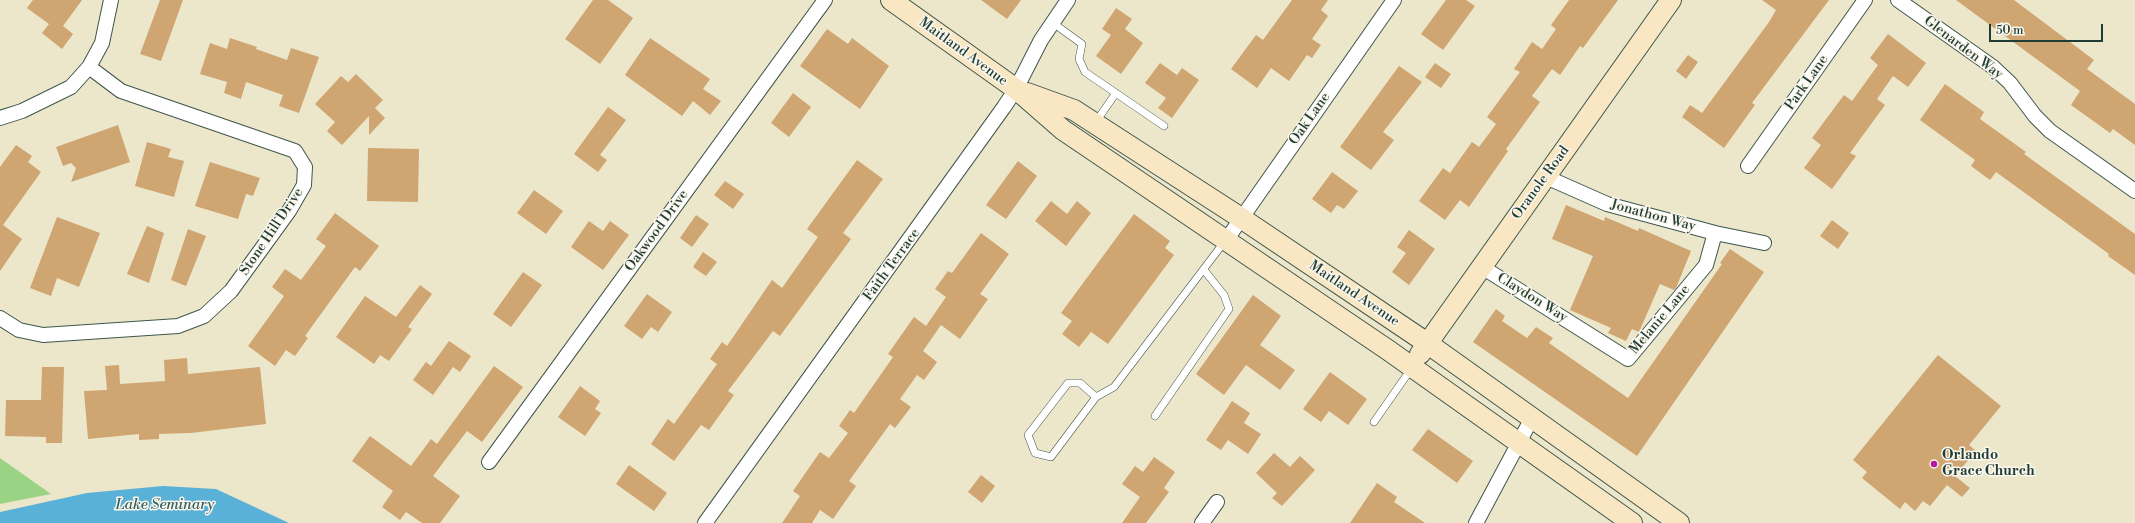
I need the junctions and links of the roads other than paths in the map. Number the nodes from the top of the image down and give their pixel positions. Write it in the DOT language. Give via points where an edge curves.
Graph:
graph roads {
  1 [pos="111,0"];
  2 [pos="825,0"];
  3 [pos="891,0"];
  4 [pos="1068,0"];
  5 [pos="1394,0"];
  6 [pos="1671,0"];
  7 [pos="1865,0"];
  8 [pos="1898,0"];
  9 [pos="1053,23"];
  10 [pos="89,67"];
  11 [pos="1016,89"];
  12 [pos="1116,93"];
  13 [pos="0,118"];
  14 [pos="1094,123"];
  15 [pos="1164,126"];
  16 [pos="1748,166"];
  17 [pos="1546,177"];
  18 [pos="2135,191"];
  19 [pos="1241,218"];
  20 [pos="1715,233"];
  21 [pos="1227,239"];
  22 [pos="1764,243"];
  23 [pos="1482,266"];
  24 [pos="1204,270"];
  25 [pos="0,318"];
  26 [pos="1582,330"];
  27 [pos="1427,343"];
  28 [pos="1412,367"];
  29 [pos="1096,397"];
  30 [pos="1155,416"];
  31 [pos="1532,418"];
  32 [pos="1374,422"];
  33 [pos="1519,443"];
  34 [pos="489,462"];
  35 [pos="1217,502"];
  36 [pos="705,523"];
  37 [pos="1202,523"];
  38 [pos="1476,523"];
  39 [pos="1632,523"];
  40 [pos="1679,523"];
  1 -- 10 [label="street" via="102,43"];
  2 -- 34 [label="street, Oakwood Drive"];
  3 -- 11 [label="main road, Maitland Avenue"];
  4 -- 9 [label="street, Faith Terrace"];
  5 -- 19 [label="street, Oak Lane"];
  6 -- 17 [label="main road, Oranole Road"];
  7 -- 16 [label="street, Park Lane"];
  8 -- 18 [label="street, Glenarden Way" via="1993,67 2010,83 2050,131"];
  9 -- 11 [label="street, Faith Terrace" via="1041,40"];
  9 -- 12 [label="lane" via="1082,44 1079,59 1086,72"];
  10 -- 13 [label="street" via="71,87 22,111"];
  10 -- 25 [label="street, Stone Hill Drive" via="121,91 295,151 305,167 304,185 289,211 231,291 204,316 178,326 43,335 20,330"];
  11 -- 14 [label="main road, Maitland Avenue" via="1074,110"];
  11 -- 21 [label="main road, Maitland Avenue" via="1063,130"];
  11 -- 36 [label="street, Faith Terrace" via="943,195"];
  12 -- 14 [label="lane"];
  12 -- 15 [label="lane"];
  14 -- 19 [label="main road, Maitland Avenue"];
  17 -- 20 [label="street, Jonathon Way" via="1607,204"];
  17 -- 23 [label="main road, Oranole Road"];
  19 -- 21 [label="street, Oak Lane"];
  19 -- 27 [label="main road, Maitland Avenue"];
  20 -- 22 [label="street, Jonathon Way"];
  20 -- 26 [label="street, Melanie Lane" via="1706,265 1628,359"];
  21 -- 24 [label="lane"];
  21 -- 28 [label="main road, Maitland Avenue"];
  23 -- 26 [label="street, Claydon Way"];
  23 -- 27 [label="main road, Oranole Road"];
  24 -- 29 [label="lane" via="1114,387"];
  24 -- 30 [label="lane" via="1224,295 1229,309"];
  27 -- 28 [label="main road, Oranole Road"];
  27 -- 31 [label="main road, Maitland Avenue"];
  28 -- 32 [label="lane"];
  28 -- 33 [label="main road, Maitland Avenue"];
  29 -- 29 [label="lane" via="1051,457 1035,453 1028,436 1068,382 1080,383"];
  31 -- 33 [label="street"];
  31 -- 40 [label="main road, Maitland Avenue"];
  33 -- 38 [label="street"];
  33 -- 39 [label="main road, Maitland Avenue"];
  35 -- 37 [label="street"];
}
